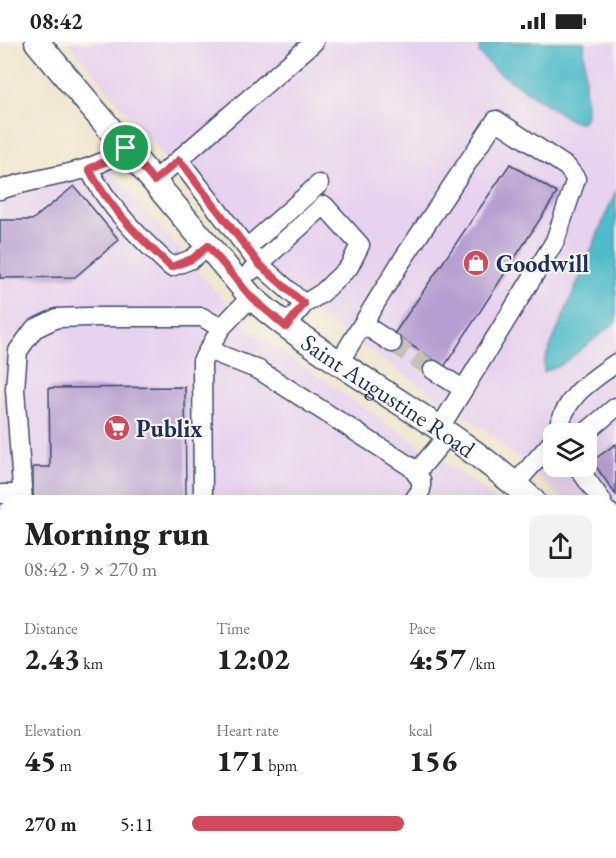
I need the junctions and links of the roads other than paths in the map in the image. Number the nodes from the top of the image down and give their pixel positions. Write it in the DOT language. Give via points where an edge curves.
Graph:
graph roads {
  1 [pos="37,42"];
  2 [pos="314,42"];
  3 [pos="126,148"];
  4 [pos="179,160"];
  5 [pos="89,169"];
  6 [pos="154,181"];
  7 [pos="319,184"];
  8 [pos="0,190"];
  9 [pos="208,246"];
  10 [pos="247,248"];
  11 [pos="259,264"];
  12 [pos="244,289"];
  13 [pos="304,304"];
  14 [pos="363,324"];
  15 [pos="286,327"];
  16 [pos="220,328"];
  17 [pos="392,343"];
  18 [pos="208,350"];
  19 [pos="616,363"];
  20 [pos="338,364"];
  21 [pos="433,370"];
  22 [pos="463,389"];
  23 [pos="616,406"];
  24 [pos="559,423"];
  25 [pos="597,423"];
  26 [pos="444,432"];
  27 [pos="543,452"];
  28 [pos="417,472"];
  29 [pos="585,477"];
  30 [pos="515,484"];
  31 [pos="22,495"];
  32 [pos="203,495"];
  33 [pos="417,495"];
  34 [pos="527,495"];
  35 [pos="598,495"];
  1 -- 3 [label="main road, Saint Augustine Road"];
  2 -- 4 [label="lane"];
  3 -- 5 [label="lane"];
  3 -- 6 [label="main road, Saint Augustine Road"];
  4 -- 6 [label="lane"];
  4 -- 10 [label="lane"];
  5 -- 8 [label="lane"];
  5 -- 9 [label="lane" via="98,186 147,245 171,267 192,259"];
  6 -- 9 [label="main road, Saint Augustine Road"];
  7 -- 10 [label="lane"];
  9 -- 12 [label="main road, Saint Augustine Road"];
  10 -- 11 [label="lane"];
  11 -- 12 [label="lane"];
  11 -- 13 [label="lane"];
  11 -- 13 [label="lane" via="324,205 360,245 349,267"];
  12 -- 15 [label="main road, Saint Augustine Road"];
  12 -- 16 [label="lane"];
  13 -- 15 [label="lane"];
  14 -- 17 [label="lane"];
  14 -- 20 [label="lane"];
  14 -- 22 [label="lane" via="496,120 567,167 576,179 555,241"];
  15 -- 20 [label="main road, Saint Augustine Road"];
  16 -- 18 [label="lane"];
  16 -- 31 [label="lane" via="202,317 87,317 57,318 34,329 18,351 15,389"];
  18 -- 28 [label="lane" via="259,370"];
  18 -- 32 [label="lane" via="202,361"];
  19 -- 24 [label="lane" via="577,391"];
  20 -- 26 [label="main road, Saint Augustine Road"];
  21 -- 22 [label="lane"];
  22 -- 26 [label="lane"];
  23 -- 25 [label="lane"];
  26 -- 28 [label="lane"];
  26 -- 30 [label="main road, Saint Augustine Road"];
  27 -- 30 [label="lane"];
  28 -- 33 [label="lane" via="421,490"];
  29 -- 35 [label="lane"];
  30 -- 34 [label="main road, Saint Augustine Road"];
}
